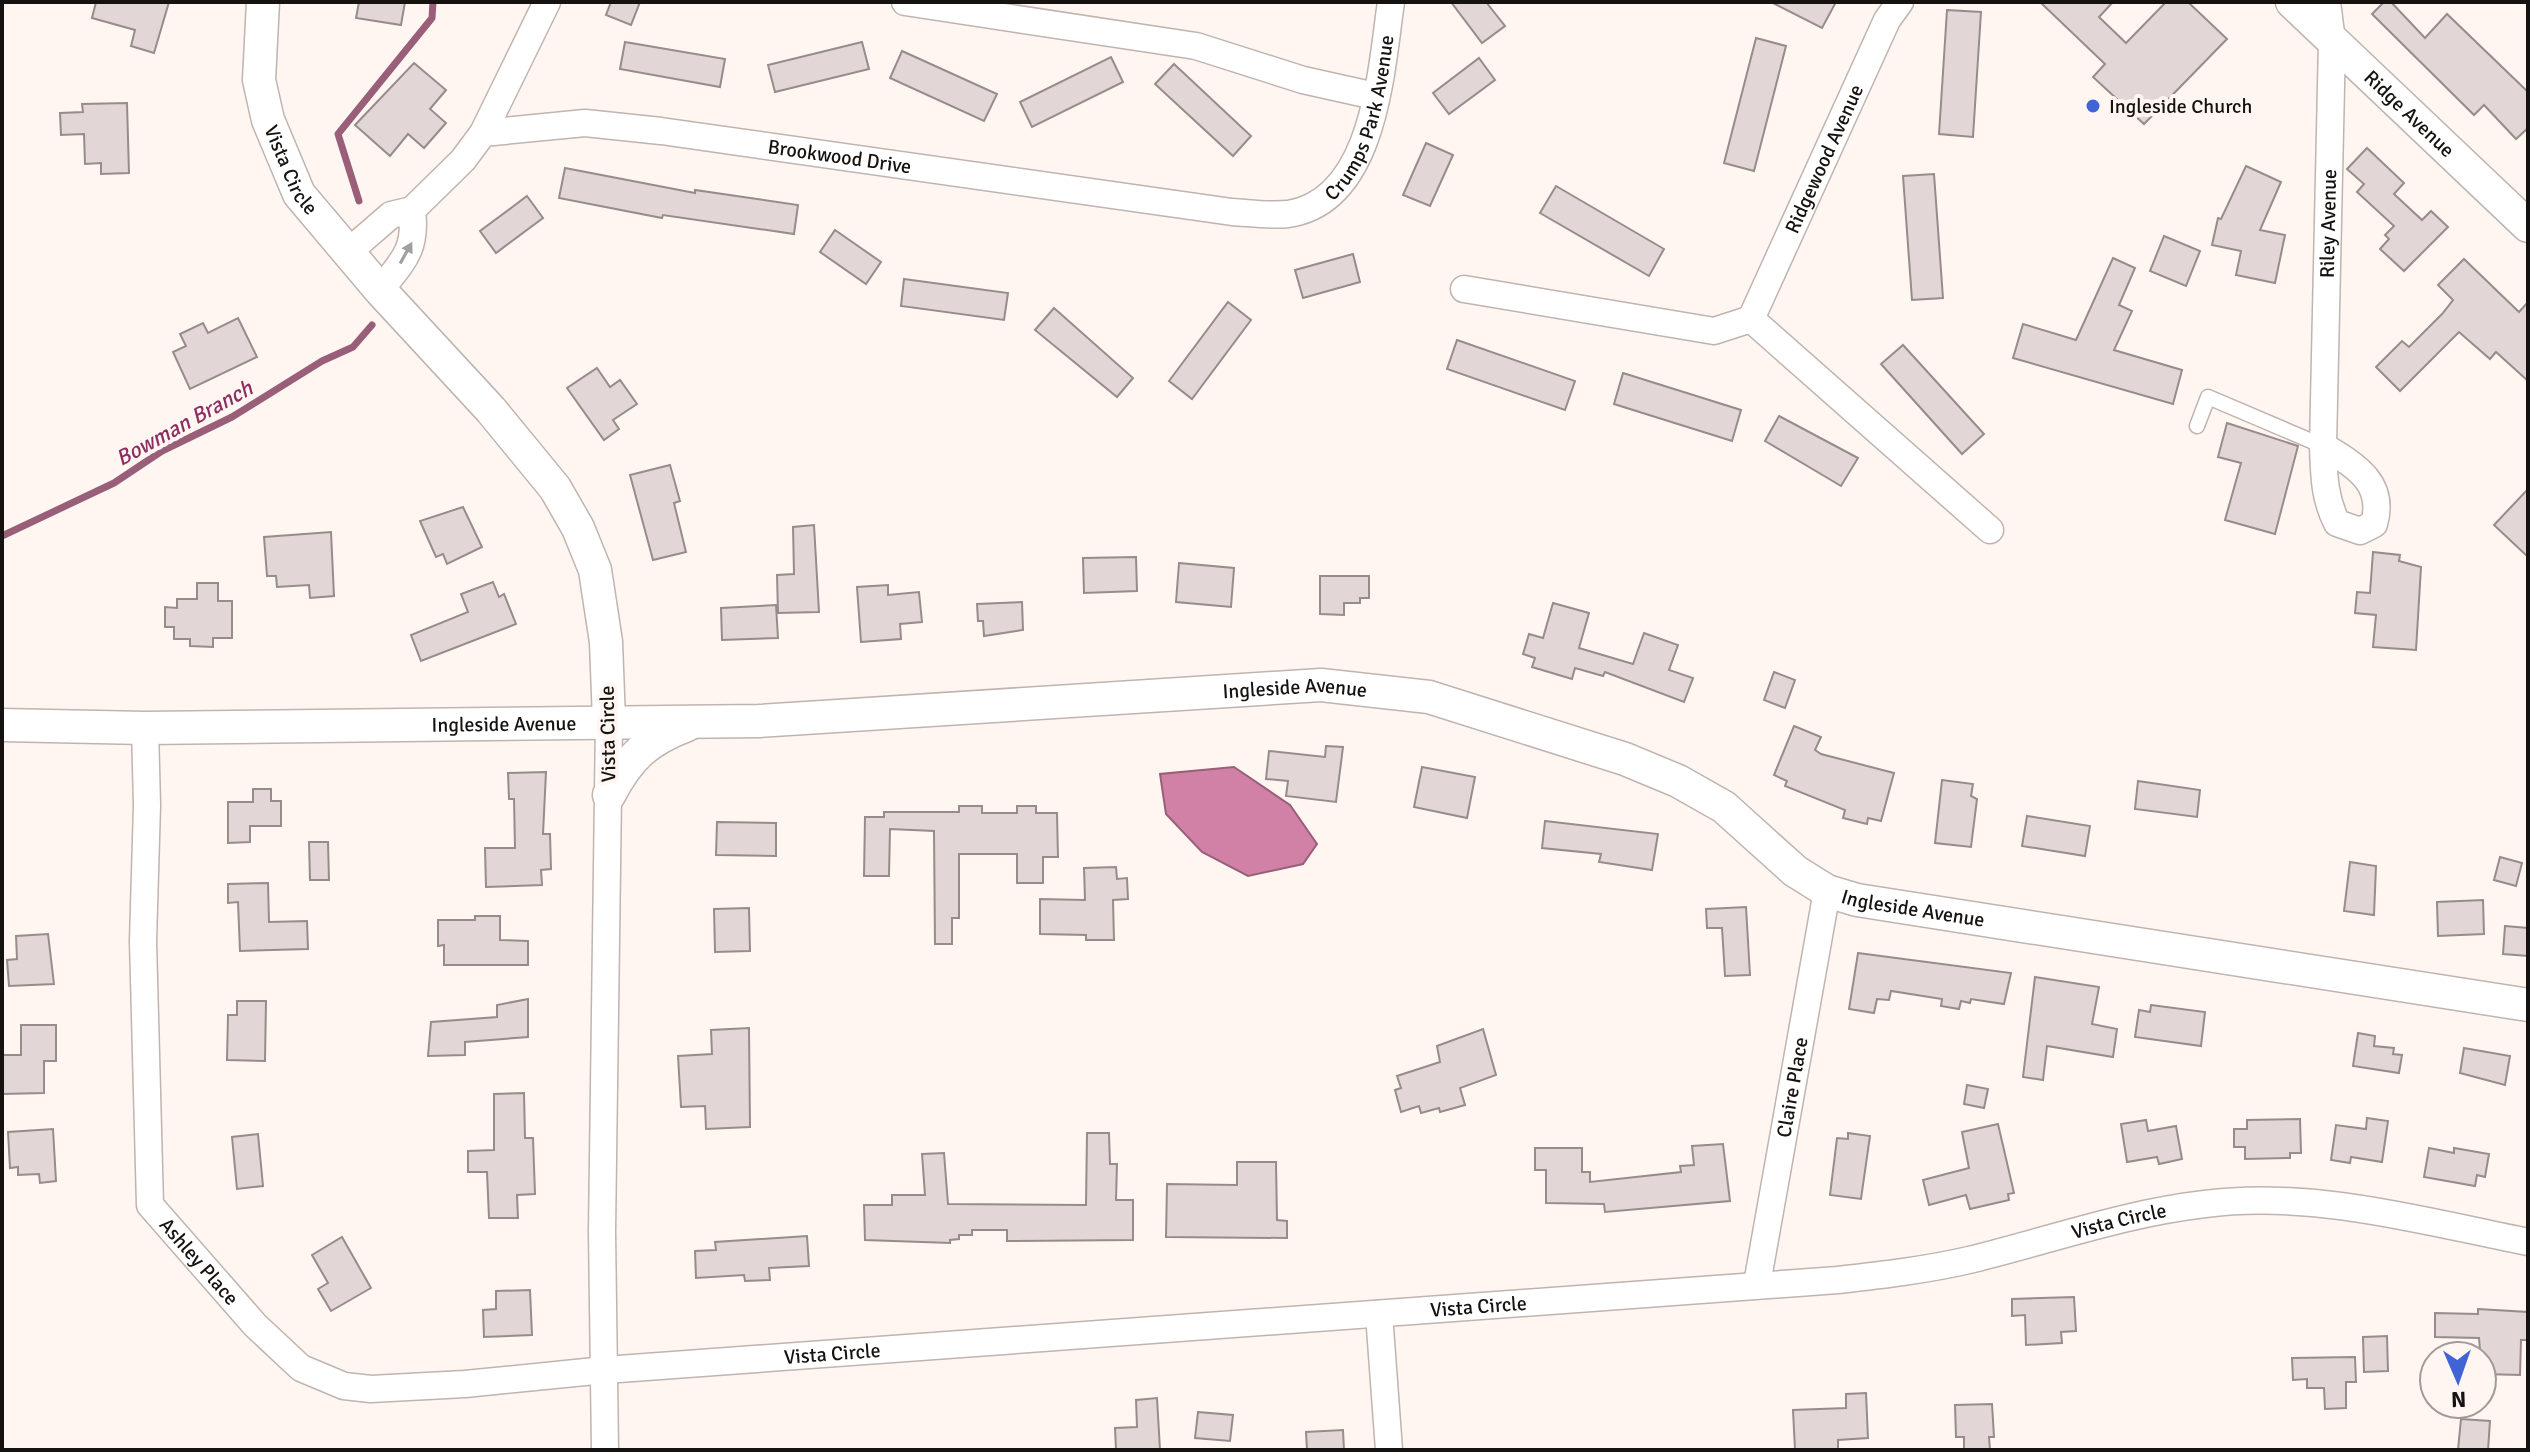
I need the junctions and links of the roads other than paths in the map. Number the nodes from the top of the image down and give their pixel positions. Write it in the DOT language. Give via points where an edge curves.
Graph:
graph roads {
  1 [pos="263,2"];
  2 [pos="547,2"];
  3 [pos="905,2"];
  4 [pos="1391,2"];
  5 [pos="1900,2"];
  6 [pos="2292,2"];
  7 [pos="2327,2"];
  8 [pos="2332,41"];
  9 [pos="1375,96"];
  10 [pos="483,133"];
  11 [pos="412,210"];
  12 [pos="1300,210"];
  13 [pos="2528,226"];
  14 [pos="347,253"];
  15 [pos="1464,289"];
  16 [pos="380,290"];
  17 [pos="1751,319"];
  18 [pos="2197,426"];
  19 [pos="2323,446"];
  20 [pos="1990,530"];
  21 [pos="609,721"];
  22 [pos="691,723"];
  23 [pos="2,725"];
  24 [pos="145,728"];
  25 [pos="609,795"];
  26 [pos="1827,891"];
  27 [pos="2528,1005"];
  28 [pos="2528,1242"];
  29 [pos="1757,1284"];
  30 [pos="1379,1314"];
  31 [pos="605,1370"];
  32 [pos="605,1450"];
  33 [pos="1389,1450"];
  1 -- 14 [label="street, Vista Circle" via="259,80 268,120 299,194"];
  2 -- 10 [label="street"];
  3 -- 9 [label="street" via="1196,46 1317,84"];
  4 -- 9 [label="street, Crumps Park Avenue"];
  5 -- 17 [label="street, Ridgewood Avenue" via="1887,20"];
  6 -- 8 [label="street, Ridge Avenue"];
  7 -- 8 [label="street, Riley Avenue"];
  8 -- 13 [label="street, Ridge Avenue"];
  8 -- 19 [label="street, Riley Avenue"];
  9 -- 12 [label="street, Crumps Park Avenue" via="1352,169 1327,197"];
  10 -- 11 [label="street"];
  10 -- 12 [label="street, Brookwood Drive" via="585,123 1232,212"];
  11 -- 14 [label="street" via="391,215"];
  16 -- 11 [label="street, one-way" via="409,253 415,234"];
  14 -- 16 [label="street, Vista Circle"];
  15 -- 17 [label="street" via="1714,331"];
  16 -- 21 [label="street, Vista Circle" via="491,410 555,488 578,528 595,570 606,642"];
  17 -- 20 [label="street"];
  18 -- 19 [label="lane" via="2208,397"];
  21 -- 22 [label="street, Ingleside Avenue"];
  21 -- 24 [label="street, Ingleside Avenue"];
  21 -- 25 [label="street, Vista Circle"];
  22 -- 25 [label="street" via="656,737 622,769"];
  22 -- 26 [label="street, Ingleside Avenue" via="1321,685 1429,697 1596,749 1678,781 1724,807 1795,871"];
  23 -- 24 [label="street, Ingleside Avenue"];
  24 -- 31 [label="street, Ashley Place" via="143,941 150,1205 255,1325 301,1368 344,1386 465,1384"];
  25 -- 31 [label="street, Vista Circle" via="602,1128"];
  26 -- 27 [label="street, Ingleside Avenue" via="1857,900"];
  26 -- 29 [label="street, Claire Place"];
  28 -- 29 [label="street, Vista Circle" via="2325,1205 2206,1203 1951,1263 1838,1280"];
  29 -- 30 [label="street, Vista Circle"];
  30 -- 31 [label="street, Vista Circle"];
  30 -- 33 [label="street"];
  31 -- 32 [label="street"];
}
